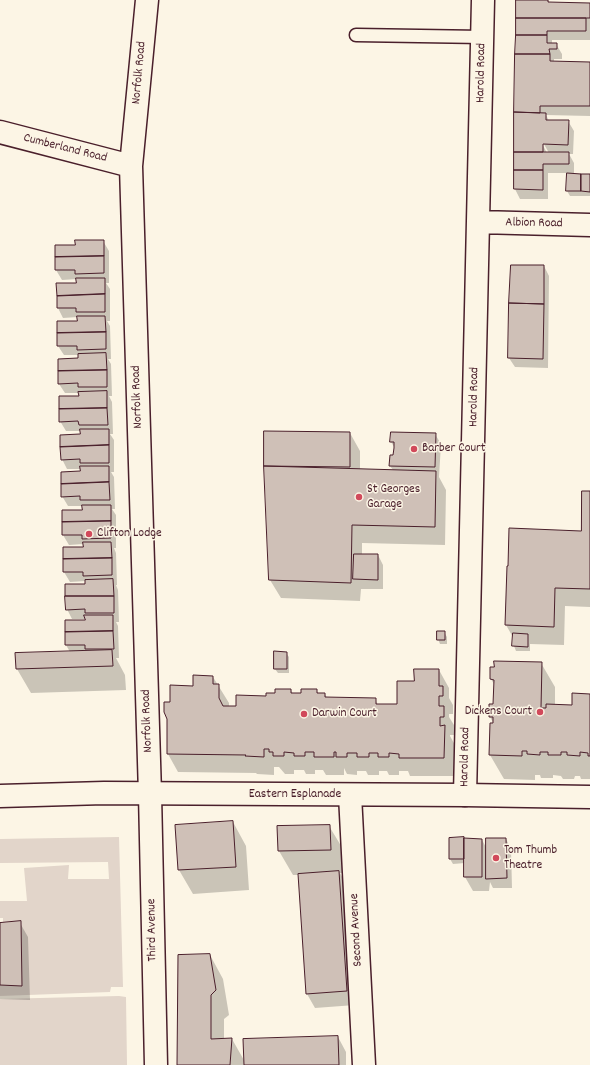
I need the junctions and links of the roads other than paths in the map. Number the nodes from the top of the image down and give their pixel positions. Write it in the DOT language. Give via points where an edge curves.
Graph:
graph roads {
  1 [pos="147,0"];
  2 [pos="483,0"];
  3 [pos="356,35"];
  4 [pos="483,38"];
  5 [pos="0,132"];
  6 [pos="131,166"];
  7 [pos="479,222"];
  8 [pos="590,225"];
  9 [pos="150,794"];
  10 [pos="350,795"];
  11 [pos="465,795"];
  12 [pos="0,796"];
  13 [pos="590,797"];
  14 [pos="156,1065"];
  15 [pos="364,1065"];
  1 -- 6 [label="street, Norfolk Road"];
  2 -- 4 [label="street, Harold Road"];
  3 -- 4 [label="lane"];
  4 -- 7 [label="street, Harold Road"];
  5 -- 6 [label="street, Cumberland Road"];
  6 -- 9 [label="street, Norfolk Road"];
  7 -- 8 [label="street, Albion Road"];
  7 -- 11 [label="street, Harold Road"];
  9 -- 10 [label="street, Eastern Esplanade"];
  9 -- 12 [label="street, Eastern Esplanade"];
  9 -- 14 [label="street, Third Avenue"];
  10 -- 11 [label="street, Eastern Esplanade"];
  10 -- 15 [label="street, Second Avenue"];
  11 -- 13 [label="street, Eastern Esplanade"];
}
